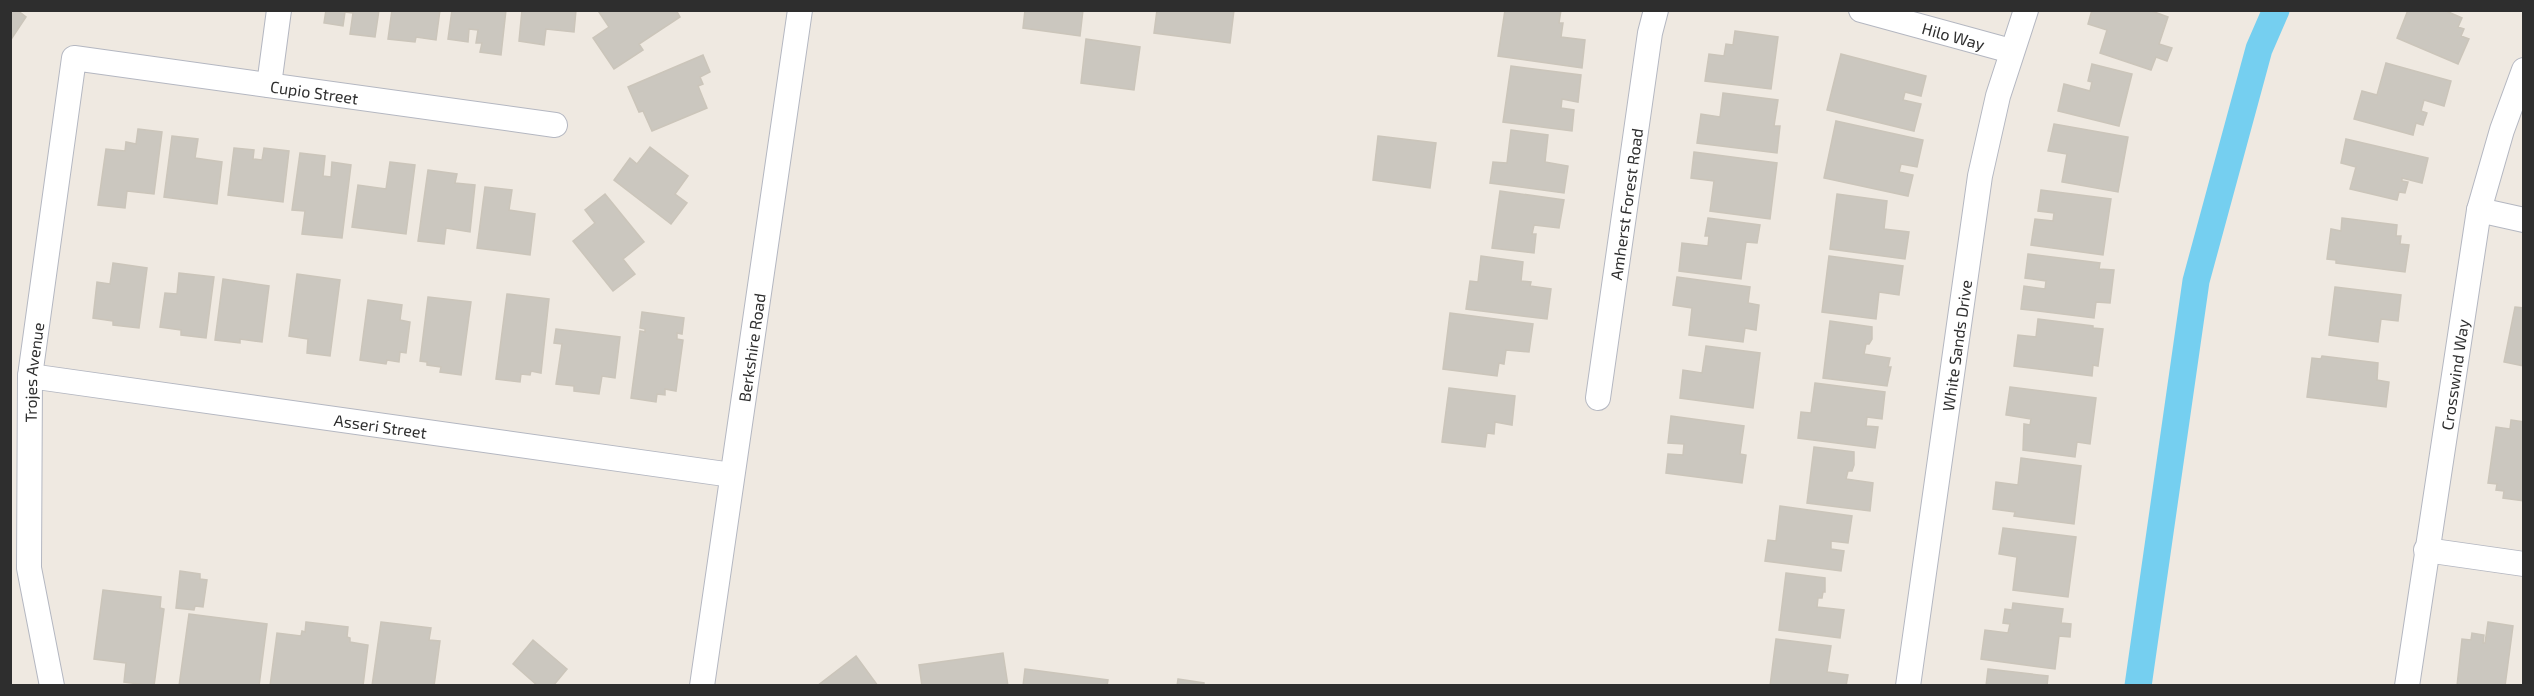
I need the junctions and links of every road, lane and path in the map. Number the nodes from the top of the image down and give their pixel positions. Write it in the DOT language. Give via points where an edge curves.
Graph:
graph roads {
  1 [pos="279,10"];
  2 [pos="800,10"];
  3 [pos="1656,10"];
  4 [pos="1861,10"];
  5 [pos="2026,10"];
  6 [pos="2011,51"];
  7 [pos="74,58"];
  8 [pos="2523,70"];
  9 [pos="268,85"];
  10 [pos="555,125"];
  11 [pos="2479,210"];
  12 [pos="2523,220"];
  13 [pos="30,376"];
  14 [pos="1598,398"];
  15 [pos="732,475"];
  16 [pos="2426,550"];
  17 [pos="2523,564"];
  18 [pos="20,567"];
  19 [pos="52,686"];
  20 [pos="702,686"];
  21 [pos="1908,686"];
  22 [pos="2407,686"];
  1 -- 9 [label="street"];
  2 -- 15 [label="street, Berkshire Road"];
  3 -- 14 [label="street, Amherst Forest Road"];
  4 -- 6 [label="street, Hilo Way"];
  5 -- 6 [label="street, White Sands Drive"];
  6 -- 21 [label="street, White Sands Drive" via="1980,176"];
  7 -- 9 [label="street, Cupio Street"];
  7 -- 13 [label="street, Trojes Avenue"];
  8 -- 11 [label="street, Crosswind Way"];
  9 -- 10 [label="street, Cupio Street"];
  11 -- 12 [label="street"];
  11 -- 16 [label="street, Crosswind Way"];
  13 -- 15 [label="street, Asseri Street"];
  13 -- 18 [label="street, Trojes Avenue"];
  15 -- 20 [label="street, Berkshire Road"];
  16 -- 17 [label="street"];
  16 -- 22 [label="street, Crosswind Way"];
  18 -- 19 [label="street, Trojes Avenue"];
}
